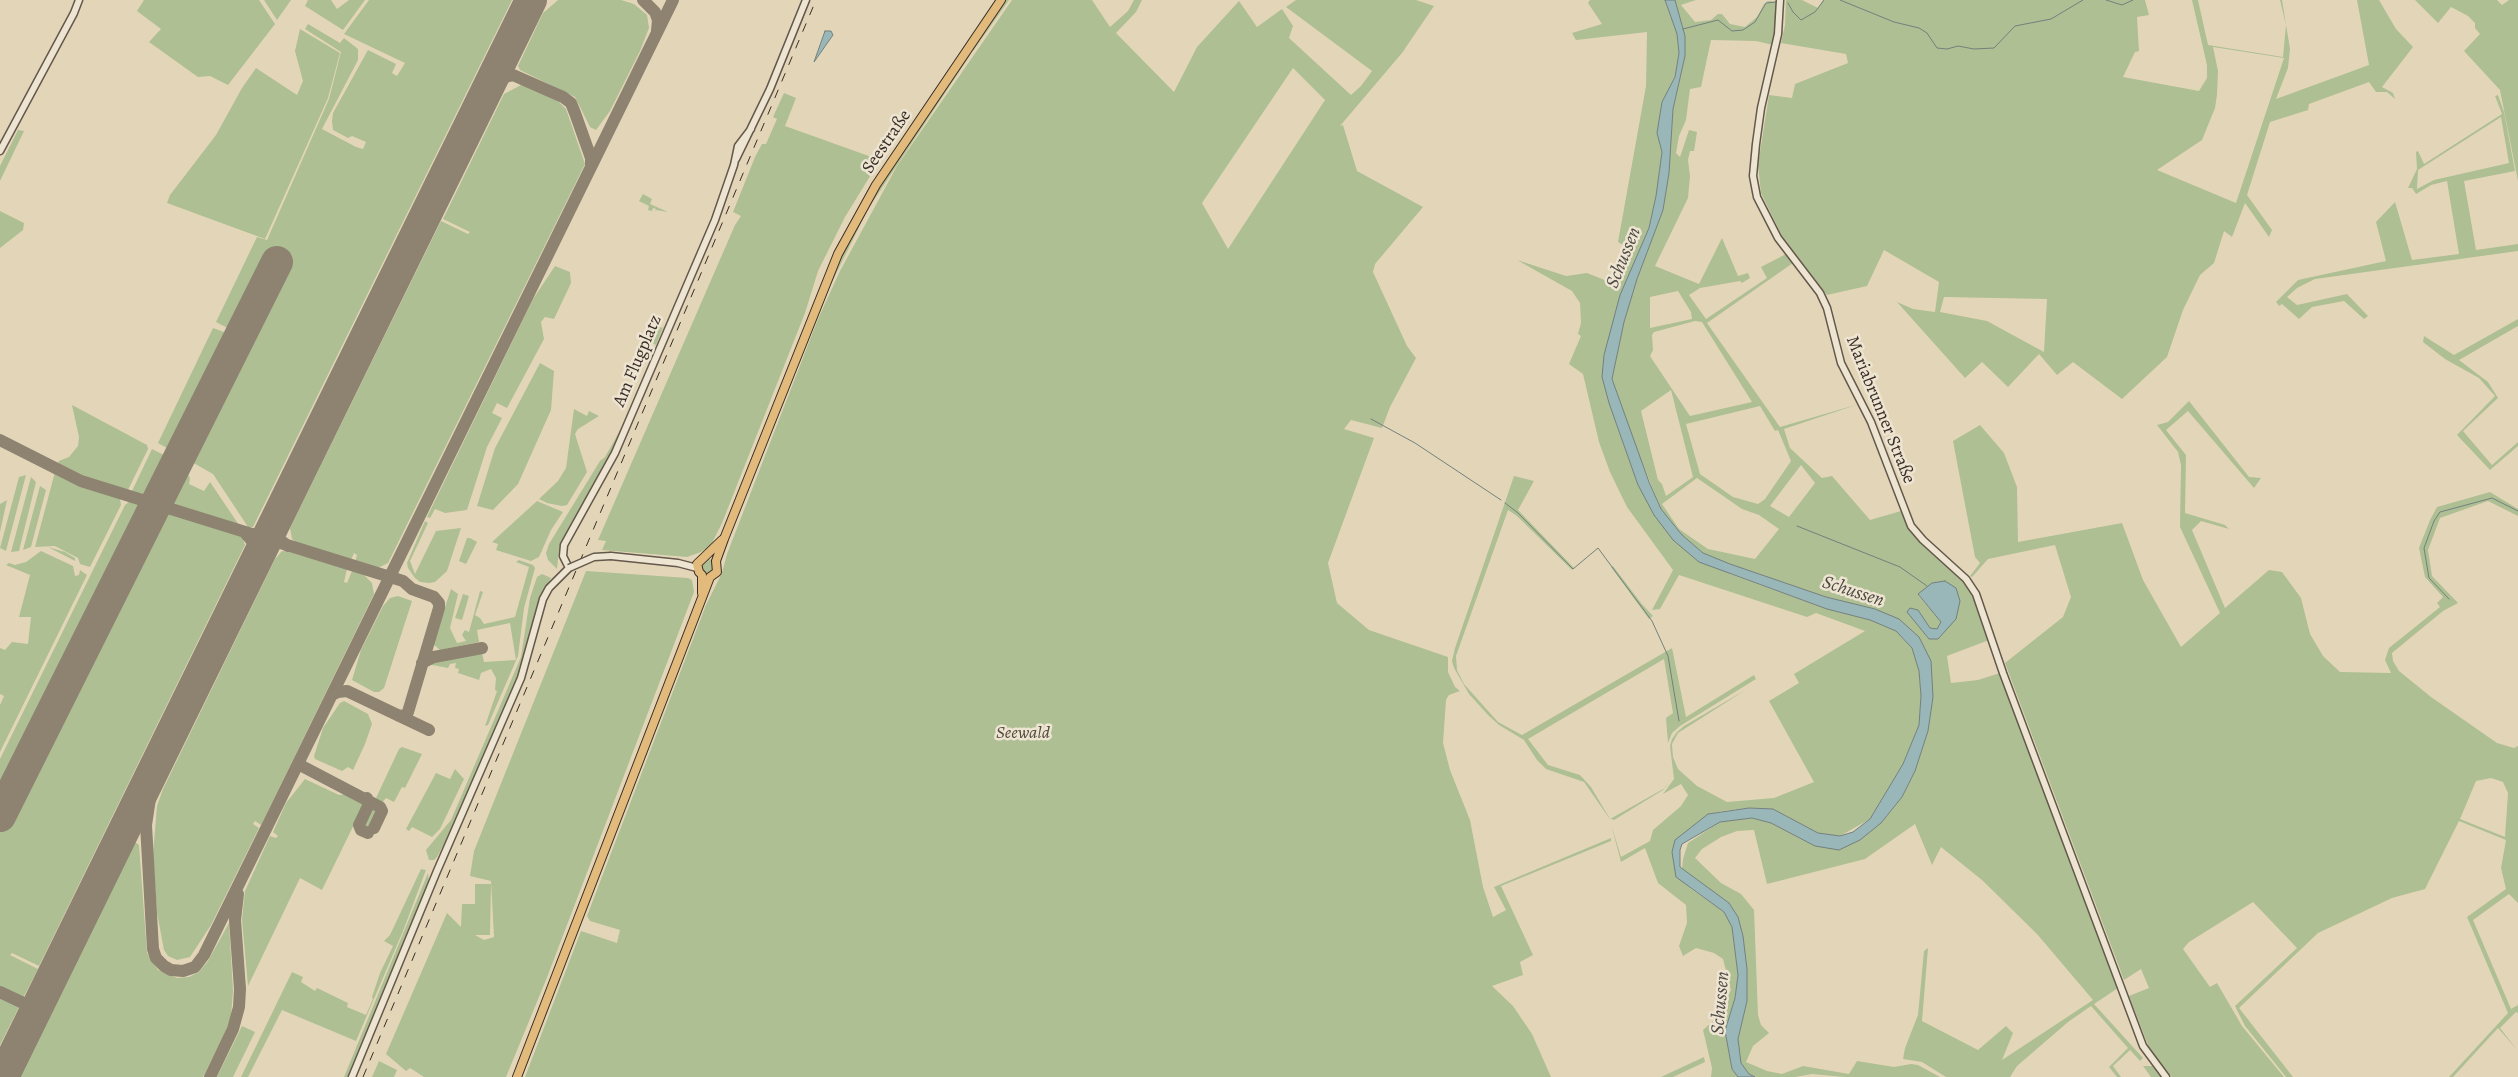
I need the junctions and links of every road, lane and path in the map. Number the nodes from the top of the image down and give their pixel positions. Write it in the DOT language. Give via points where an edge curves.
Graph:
graph roads {
  1 [pos="79,0"];
  2 [pos="806,0"];
  3 [pos="1001,0"];
  4 [pos="1780,0"];
  5 [pos="0,151"];
  6 [pos="724,538"];
  7 [pos="716,561"];
  8 [pos="701,562"];
  9 [pos="569,568"];
  10 [pos="706,576"];
  11 [pos="352,1077"];
  12 [pos="517,1077"];
  13 [pos="2166,1077"];
  1 -- 5 [label="street"];
  2 -- 9 [label="street, Am Flugplatz" via="615,453 564,545 563,556"];
  3 -- 6 [label="main road, Seestraße" via="862,208 838,254"];
  4 -- 13 [label="street, Mariabrunner Straße" via="1778,34 1756,144 1753,176 1757,197 1778,238 1820,293 1841,363 1871,422 1911,526 1973,586 2143,1046"];
  6 -- 7 [label="main road, Seestraße"];
  6 -- 8 [label="main road"];
  7 -- 8 [label="main road"];
  7 -- 10 [label="main road, Seestraße" via="717,572"];
  8 -- 9 [label="street, bridge" via="678,563 611,556 594,557"];
  8 -- 10 [label="main road"];
  9 -- 11 [label="street" via="549,588 521,678"];
  10 -- 12 [label="main road" via="702,598"];
}
